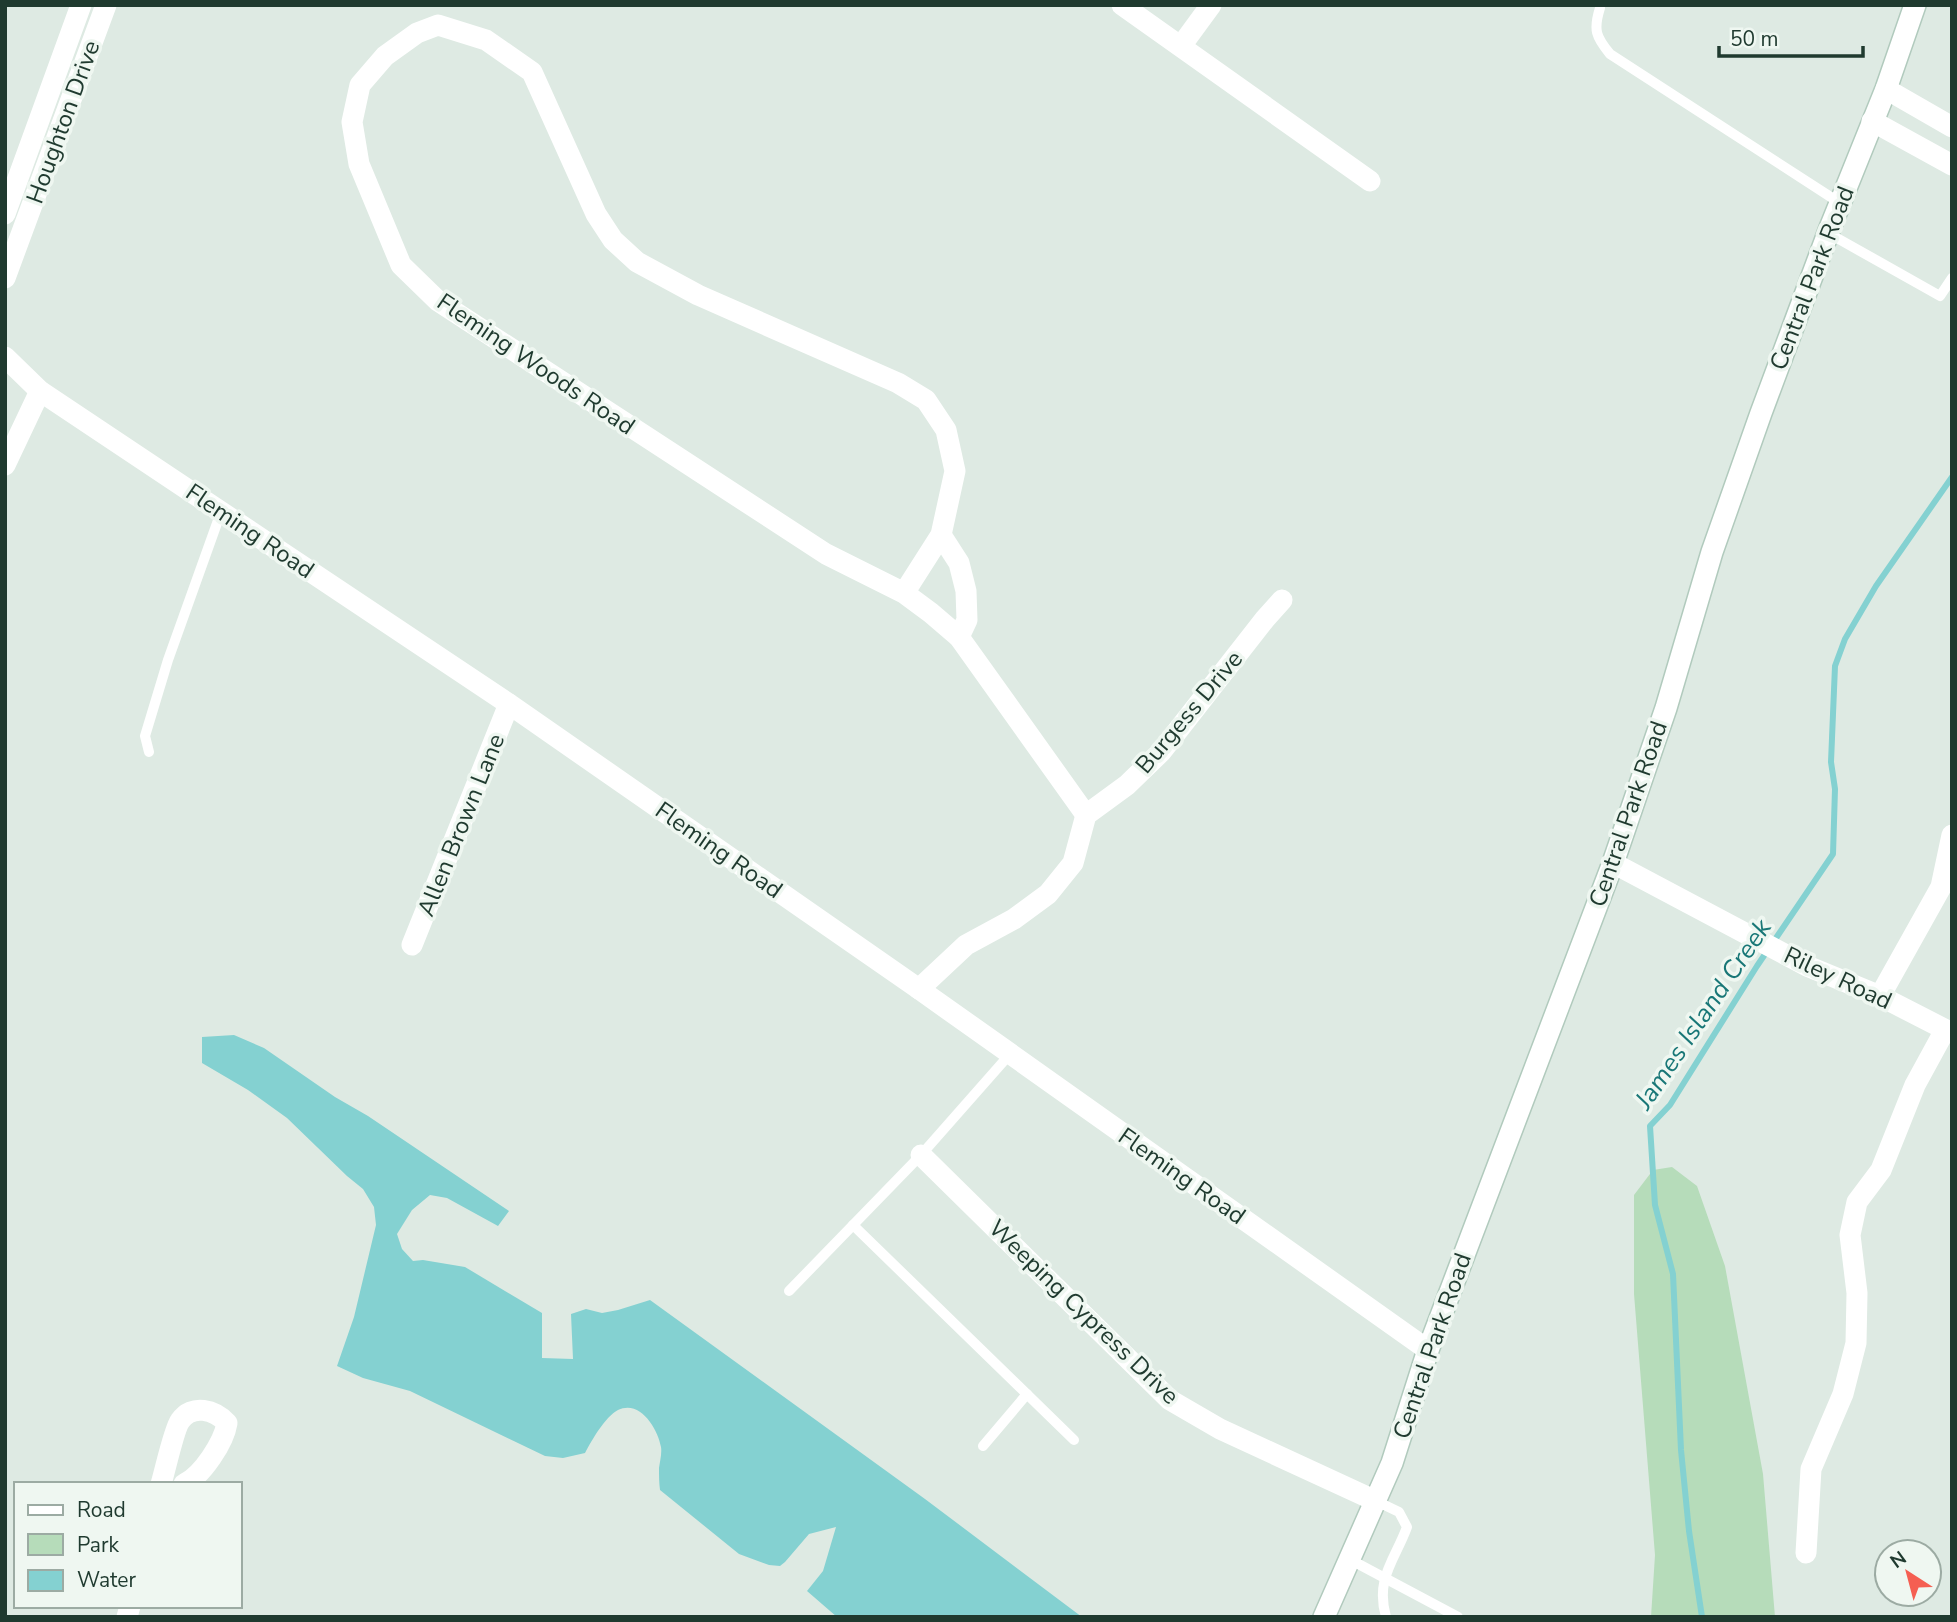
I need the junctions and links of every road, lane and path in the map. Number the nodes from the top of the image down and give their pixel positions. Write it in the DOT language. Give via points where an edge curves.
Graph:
graph roads {
  1 [pos="82,5"];
  2 [pos="106,5"];
  3 [pos="1122,5"];
  4 [pos="1211,5"];
  5 [pos="1916,5"];
  6 [pos="1600,8"];
  7 [pos="72,30"];
  8 [pos="93,39"];
  9 [pos="1181,46"];
  10 [pos="1886,89"];
  11 [pos="1872,121"];
  12 [pos="1952,127"];
  13 [pos="1952,165"];
  14 [pos="1370,181"];
  15 [pos="1839,204"];
  16 [pos="6,212"];
  17 [pos="27,218"];
  18 [pos="1828,233"];
  19 [pos="5,278"];
  20 [pos="1952,278"];
  21 [pos="5,357"];
  22 [pos="40,391"];
  23 [pos="5,465"];
  24 [pos="221,512"];
  25 [pos="941,535"];
  26 [pos="904,593"];
  27 [pos="1282,600"];
  28 [pos="959,637"];
  29 [pos="509,704"];
  30 [pos="149,752"];
  31 [pos="1086,815"];
  32 [pos="1952,835"];
  33 [pos="1613,863"];
  34 [pos="412,945"];
  35 [pos="919,989"];
  36 [pos="1880,996"];
  37 [pos="1949,1031"];
  38 [pos="1010,1054"];
  39 [pos="922,1155"];
  40 [pos="853,1225"];
  41 [pos="789,1291"];
  42 [pos="1428,1350"];
  43 [pos="1027,1394"];
  44 [pos="1074,1440"];
  45 [pos="983,1446"];
  46 [pos="162,1482"];
  47 [pos="187,1482"];
  48 [pos="1376,1501"];
  49 [pos="1806,1553"];
  50 [pos="1349,1559"];
  51 [pos="1385,1578"];
  52 [pos="1324,1617"];
  53 [pos="1386,1617"];
  54 [pos="1458,1617"];
  1 -- 7 [label="street, Houghton Drive"];
  2 -- 8 [label="street, Houghton Drive"];
  3 -- 9 [label="street"];
  4 -- 9 [label="street"];
  5 -- 10 [label="street, Central Park Road"];
  6 -- 15 [label="lane" via="1595,22 1598,38 1610,54"];
  7 -- 8 [label="lane"];
  7 -- 16 [label="street, Houghton Drive"];
  8 -- 17 [label="street, Houghton Drive"];
  9 -- 14 [label="street"];
  10 -- 11 [label="street, Central Park Road"];
  10 -- 12 [label="street"];
  11 -- 13 [label="street"];
  11 -- 15 [label="street, Central Park Road"];
  15 -- 18 [label="street, Central Park Road"];
  16 -- 17 [label="lane"];
  17 -- 19 [label="street, Houghton Drive"];
  18 -- 20 [label="lane" via="1940,296"];
  18 -- 33 [label="street, Central Park Road" via="1712,552"];
  21 -- 22 [label="street, Fleming Road"];
  22 -- 23 [label="street"];
  22 -- 24 [label="street, Fleming Road"];
  24 -- 29 [label="street, Fleming Road"];
  24 -- 30 [label="lane" via="145,736"];
  25 -- 26 [label="street, Fleming Woods Road"];
  25 -- 26 [label="street, Fleming Woods Road" via="955,471 946,430 926,400 637,262 613,240 596,214 531,72 486,40 438,25 416,33 384,56 360,85 352,122 359,164 401,265 438,301 826,554"];
  25 -- 28 [label="street" via="959,563 966,591 967,620"];
  26 -- 28 [label="street, Fleming Woods Road"];
  27 -- 31 [label="street, Burgess Drive" via="1161,752 1127,786"];
  28 -- 31 [label="street, Fleming Woods Road"];
  29 -- 34 [label="street, Allen Brown Lane"];
  29 -- 35 [label="street, Fleming Road"];
  31 -- 35 [label="street" via="1073,863 1048,894 966,945"];
  32 -- 36 [label="street" via="1941,887"];
  33 -- 36 [label="street, Riley Road" via="1807,966"];
  33 -- 42 [label="street, Central Park Road"];
  35 -- 38 [label="street, Fleming Road"];
  36 -- 37 [label="street, Riley Road"];
  37 -- 49 [label="street" via="1915,1085 1881,1170 1857,1202 1850,1236 1857,1293 1856,1343 1843,1394 1811,1469"];
  38 -- 39 [label="lane"];
  38 -- 42 [label="street, Fleming Road"];
  39 -- 40 [label="lane"];
  39 -- 48 [label="street, Weeping Cypress Drive" via="1170,1400 1220,1429"];
  40 -- 41 [label="lane"];
  40 -- 43 [label="lane"];
  42 -- 48 [label="street, Central Park Road"];
  43 -- 44 [label="lane"];
  43 -- 45 [label="lane"];
  46 -- 47 [label="street" via="179,1421 200,1409 211,1411 227,1423 225,1433"];
  48 -- 50 [label="street, Central Park Road"];
  48 -- 51 [label="lane" via="1399,1512 1407,1527"];
  50 -- 51 [label="lane"];
  50 -- 52 [label="street, Central Park Road"];
  51 -- 53 [label="lane" via="1382,1602"];
  51 -- 54 [label="lane"];
}
